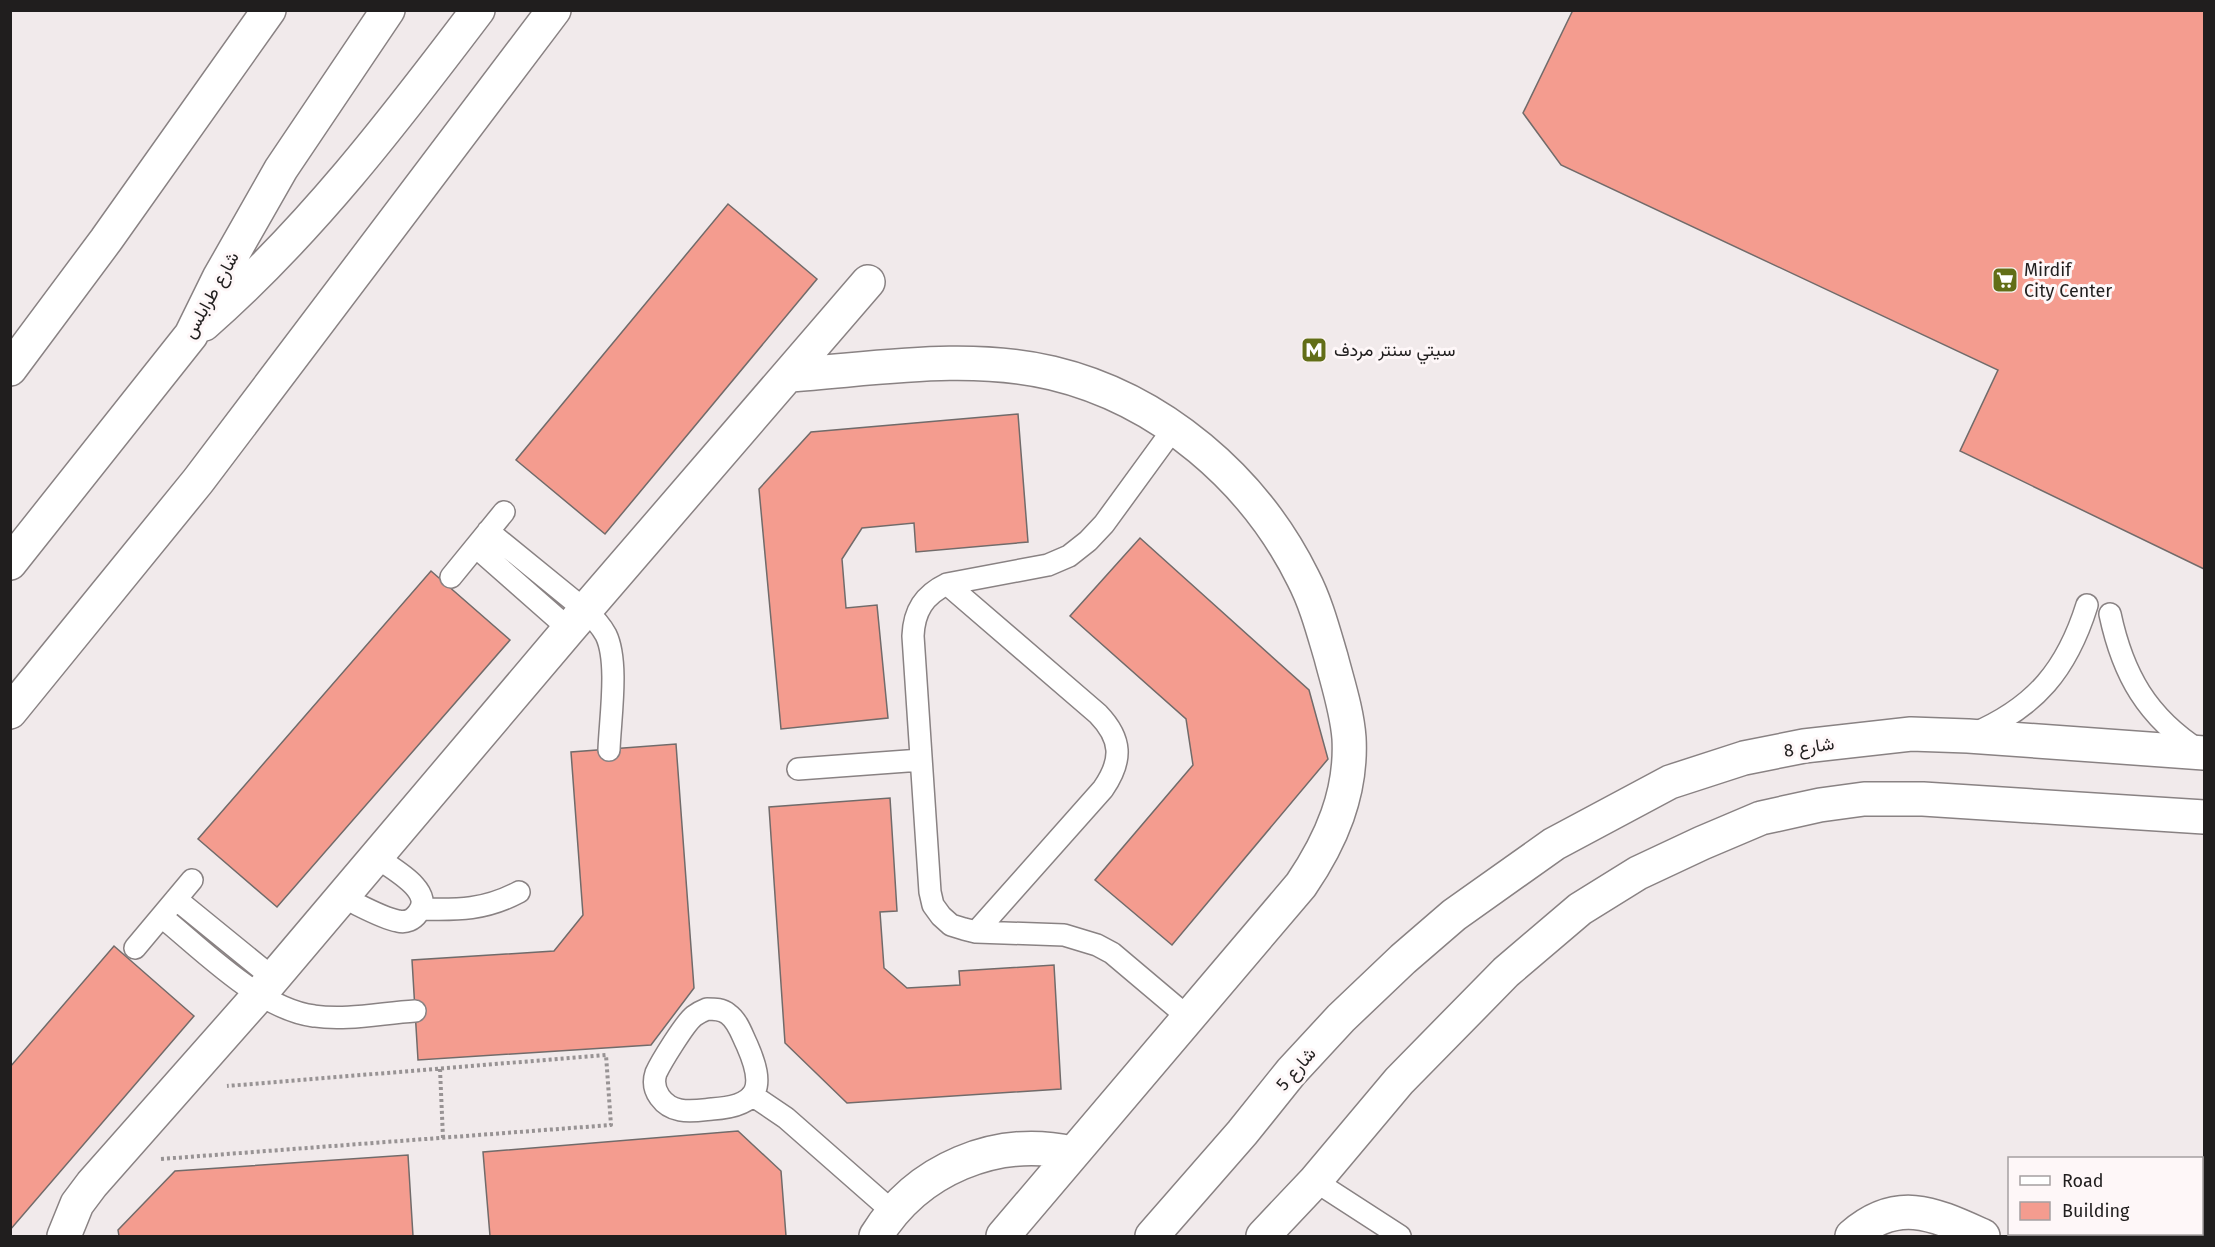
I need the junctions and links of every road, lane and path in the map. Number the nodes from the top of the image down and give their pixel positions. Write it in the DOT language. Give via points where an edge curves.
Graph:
graph roads {
  1 [pos="268,10"];
  2 [pos="388,10"];
  3 [pos="478,10"];
  4 [pos="554,10"];
  5 [pos="868,282"];
  6 [pos="192,335"];
  7 [pos="10,369"];
  8 [pos="789,375"];
  9 [pos="1173,428"];
  10 [pos="504,512"];
  11 [pos="482,539"];
  12 [pos="10,563"];
  13 [pos="451,577"];
  14 [pos="946,584"];
  15 [pos="2087,605"];
  16 [pos="2110,614"];
  17 [pos="577,619"];
  18 [pos="10,712"];
  19 [pos="1968,736"];
  20 [pos="609,750"];
  21 [pos="2204,753"];
  22 [pos="921,760"];
  23 [pos="798,769"];
  24 [pos="2205,817"];
  25 [pos="376,857"];
  26 [pos="192,880"];
  27 [pos="519,892"];
  28 [pos="342,897"];
  29 [pos="176,899"];
  30 [pos="421,909"];
  31 [pos="1454,915"];
  32 [pos="162,916"];
  33 [pos="976,932"];
  34 [pos="135,948"];
  35 [pos="266,987"];
  36 [pos="415,1011"];
  37 [pos="1189,1018"];
  38 [pos="440,1069"];
  39 [pos="175,1090"];
  40 [pos="752,1095"];
  41 [pos="444,1138"];
  42 [pos="1072,1153"];
  43 [pos="110,1163"];
  44 [pos="1315,1181"];
  45 [pos="884,1224"];
  46 [pos="64,1236"];
  47 [pos="1003,1236"];
  48 [pos="1152,1236"];
  49 [pos="1263,1236"];
  50 [pos="1400,1236"];
  51 [pos="1852,1236"];
  52 [pos="1983,1236"];
  1 -- 7 [label="main road"];
  2 -- 6 [label="main road, شارع طرابلس" via="281,169 219,278"];
  3 -- 6 [label="main road" via="313,216 239,294"];
  4 -- 18 [label="main road" via="198,481"];
  5 -- 8 [label="main road"];
  6 -- 12 [label="main road, شارع طرابلس"];
  8 -- 9 [label="main road" via="965,363 1010,365 1095,387 1136,405"];
  8 -- 17 [label="main road"];
  9 -- 14 [label="lane" via="1104,524 1069,556 1048,565"];
  9 -- 37 [label="main road" via="1235,480 1284,543 1320,616 1349,739 1343,801 1319,859"];
  10 -- 11 [label="lane"];
  11 -- 13 [label="lane"];
  11 -- 17 [label="lane"];
  14 -- 22 [label="lane" via="925,598 913,622"];
  14 -- 33 [label="lane" via="1098,714 1115,736 1118,750 1111,777 1103,789"];
  15 -- 19 [label="lane" via="2064,662 2046,686 1997,724"];
  16 -- 21 [label="lane" via="2123,662 2148,705 2182,739"];
  17 -- 20 [label="lane" via="597,621 611,651"];
  17 -- 25 [label="main road"];
  19 -- 21 [label="main road, شارع 8"];
  19 -- 31 [label="main road, شارع 8" via="1911,734 1804,746 1744,758 1670,782 1554,844"];
  22 -- 23 [label="lane"];
  22 -- 33 [label="lane" via="933,905 951,925"];
  24 -- 44 [label="main road" via="1923,799 1864,799 1761,819 1638,873 1580,909 1506,972 1399,1081"];
  25 -- 28 [label="main road"];
  25 -- 30 [label="lane" via="420,891"];
  26 -- 29 [label="lane"];
  27 -- 30 [label="lane" via="472,909"];
  28 -- 30 [label="lane" via="396,921 406,922"];
  28 -- 35 [label="main road"];
  29 -- 32 [label="lane"];
  29 -- 35 [label="lane"];
  31 -- 48 [label="main road, شارع 5" via="1341,1018"];
  32 -- 34 [label="lane"];
  32 -- 35 [label="lane"];
  33 -- 37 [label="lane" via="1064,935 1097,945 1112,953"];
  35 -- 36 [label="lane" via="297,1013 331,1018"];
  35 -- 39 [label="main road"];
  37 -- 42 [label="main road"];
  38 -- 39 [label="path"];
  38 -- 41 [label="path"];
  38 -- 41 [label="path" via="606,1055 611,1125"];
  39 -- 43 [label="main road"];
  40 -- 40 [label="lane" via="758,1073 737,1024 719,1009 696,1014 656,1074 655,1085 664,1104 685,1111 729,1108"];
  40 -- 45 [label="lane" via="786,1118"];
  41 -- 43 [label="path"];
  42 -- 45 [label="main road" via="1021,1148 973,1158 916,1189"];
  42 -- 47 [label="main road"];
  43 -- 46 [label="main road" via="77,1204"];
  44 -- 49 [label="main road"];
  44 -- 50 [label="lane"];
  51 -- 52 [label="main road" via="1892,1213 1920,1212"];
}
